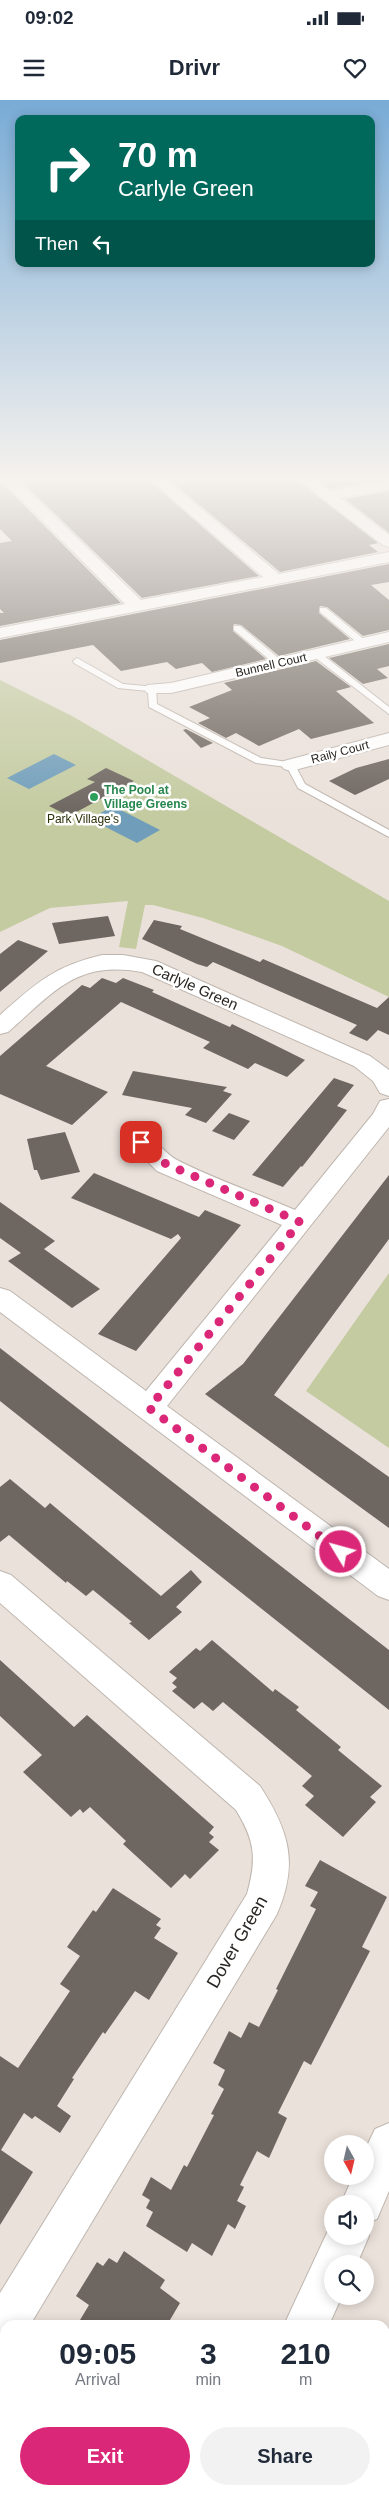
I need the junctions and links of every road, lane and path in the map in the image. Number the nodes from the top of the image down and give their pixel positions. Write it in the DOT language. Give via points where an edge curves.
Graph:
graph roads {
  1 [pos="120,590"];
  2 [pos="224,590"];
  3 [pos="137,606"];
  4 [pos="323,610"];
  5 [pos="237,628"];
  6 [pos="0,633"];
  7 [pos="389,637"];
  8 [pos="363,643"];
  9 [pos="316,654"];
  10 [pos="77,660"];
  11 [pos="278,663"];
  12 [pos="153,689"];
  13 [pos="389,711"];
  14 [pos="389,739"];
  15 [pos="291,765"];
  16 [pos="389,834"];
  17 [pos="0,1027"];
  18 [pos="389,1088"];
  19 [pos="389,1107"];
  20 [pos="141,1142"];
  21 [pos="300,1222"];
  22 [pos="0,1298"];
  23 [pos="149,1408"];
  24 [pos="0,1584"];
  25 [pos="389,1587"];
  26 [pos="389,2143"];
  27 [pos="366,2195"];
  28 [pos="324,2287"];
  29 [pos="8,2320"];
  30 [pos="308,2320"];
  1 -- 3 [label="street"];
  2 -- 3 [label="street"];
  3 -- 6 [label="street"];
  4 -- 8 [label="lane"];
  5 -- 11 [label="lane"];
  7 -- 8 [label="street, Bunnell Court"];
  8 -- 9 [label="street, Bunnell Court"];
  9 -- 11 [label="street, Bunnell Court"];
  9 -- 13 [label="lane"];
  10 -- 12 [label="lane, Bunnell Court" via="121,686"];
  11 -- 12 [label="street, Bunnell Court" via="171,688"];
  12 -- 15 [label="lane" via="152,705 259,761"];
  14 -- 15 [label="street, Raily Court"];
  15 -- 16 [label="lane" via="301,786"];
  17 -- 18 [label="street, Carlyle Green" via="64,972 93,962 132,962 148,966 362,1062 377,1071"];
  19 -- 21 [label="street"];
  20 -- 21 [label="street" via="166,1164"];
  21 -- 23 [label="street"];
  22 -- 23 [label="street"];
  23 -- 25 [label="street"];
  24 -- 29 [label="street, Dover Green" via="248,1798 266,1826 272,1852 271,1875 264,1901"];
  26 -- 27 [label="street"];
  28 -- 30 [label="street"];
}
